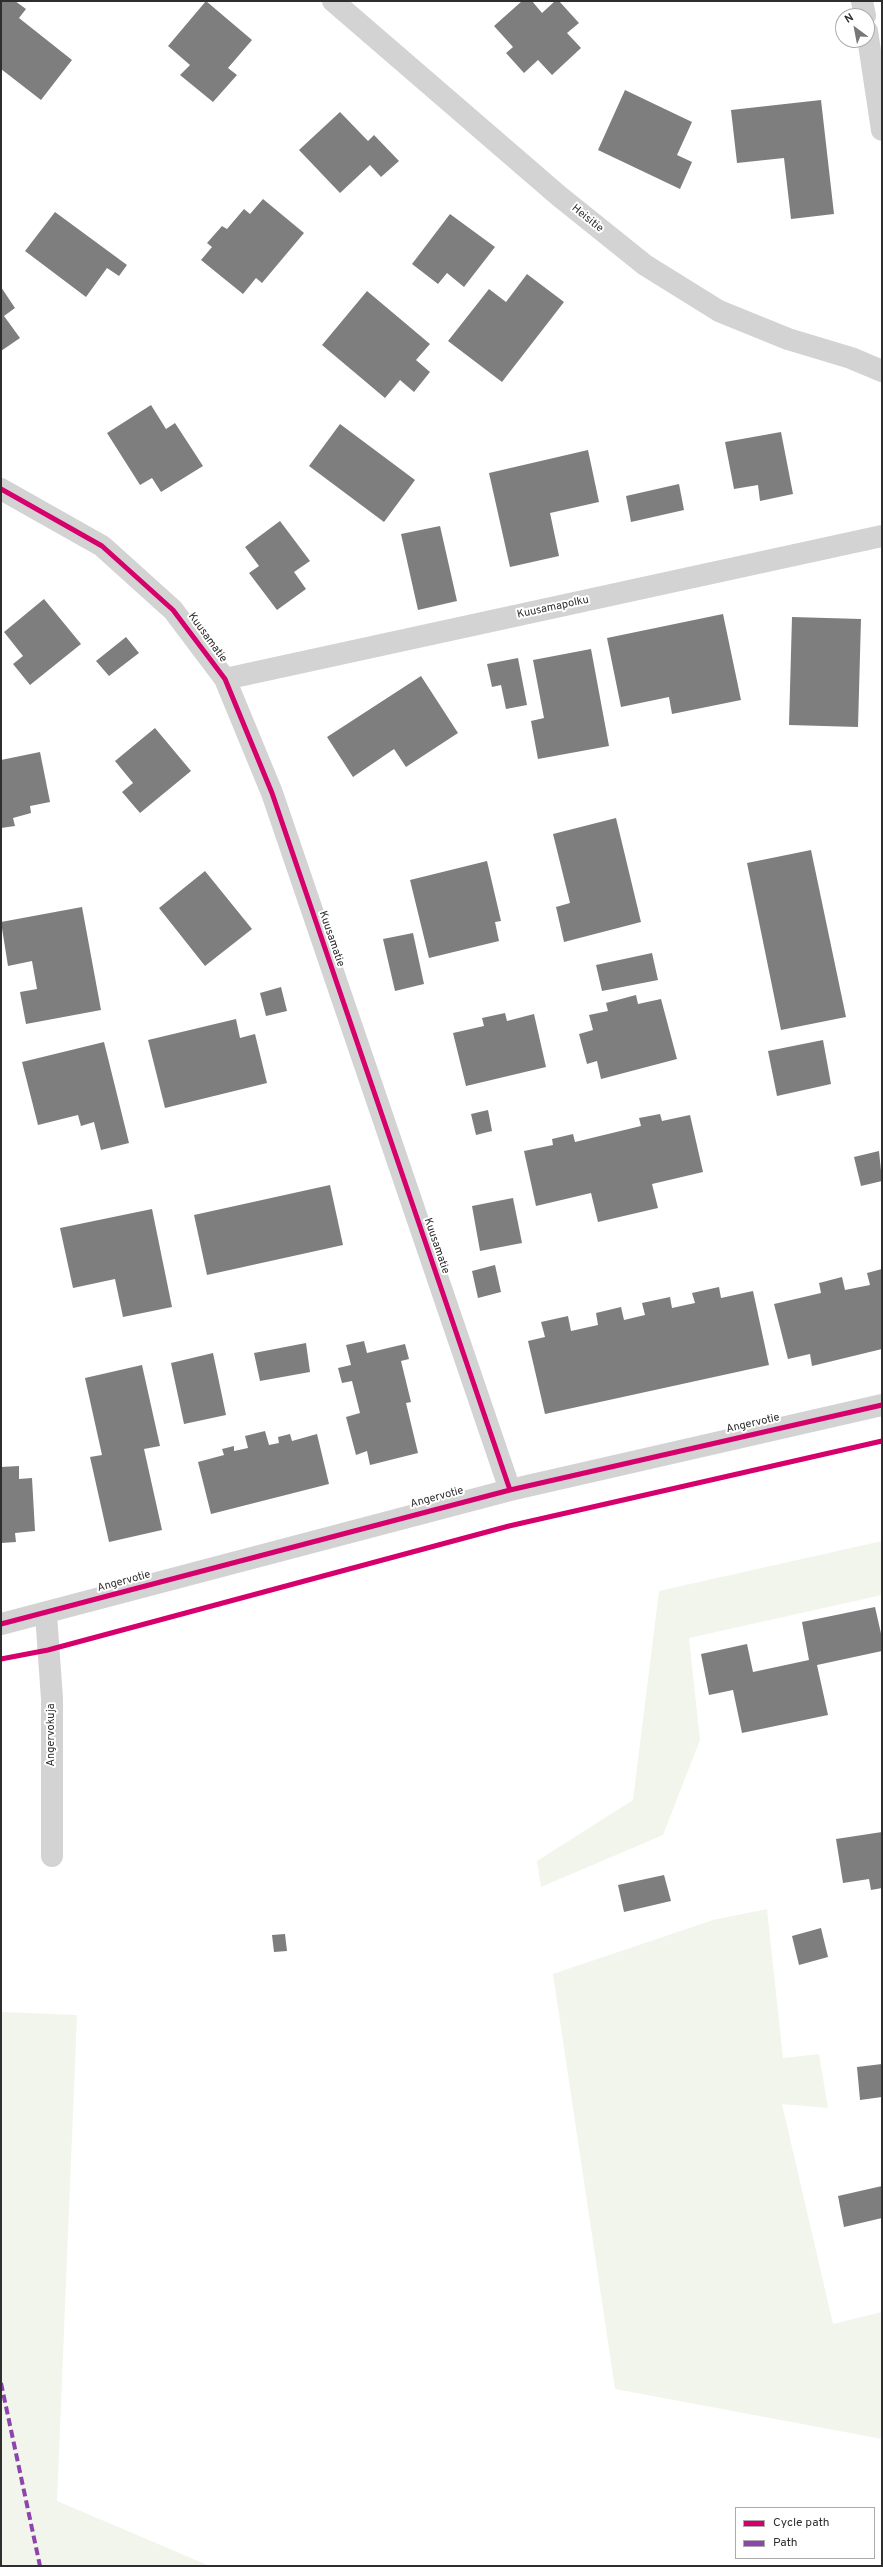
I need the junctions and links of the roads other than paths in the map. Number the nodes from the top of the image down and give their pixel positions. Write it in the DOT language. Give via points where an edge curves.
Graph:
graph roads {
  1 [pos="333,1"];
  2 [pos="870,48"];
  3 [pos="882,130"];
  4 [pos="882,371"];
  5 [pos="1,489"];
  6 [pos="882,536"];
  7 [pos="225,679"];
  8 [pos="882,1405"];
  9 [pos="510,1490"];
  10 [pos="46,1614"];
  11 [pos="1,1624"];
  12 [pos="52,1856"];
  1 -- 4 [label="street, Heisitie" via="559,196 645,265 719,311 788,339 851,358"];
  2 -- 3 [label="street"];
  5 -- 7 [label="street, Kuusamatie" via="102,546 173,610"];
  6 -- 7 [label="street, Kuusamapolku"];
  7 -- 9 [label="street, Kuusamatie" via="272,793"];
  8 -- 9 [label="street, Angervotie"];
  9 -- 10 [label="street, Angervotie"];
  10 -- 11 [label="street, Angervotie"];
  10 -- 12 [label="street, Angervokuja" via="52,1699"];
}
